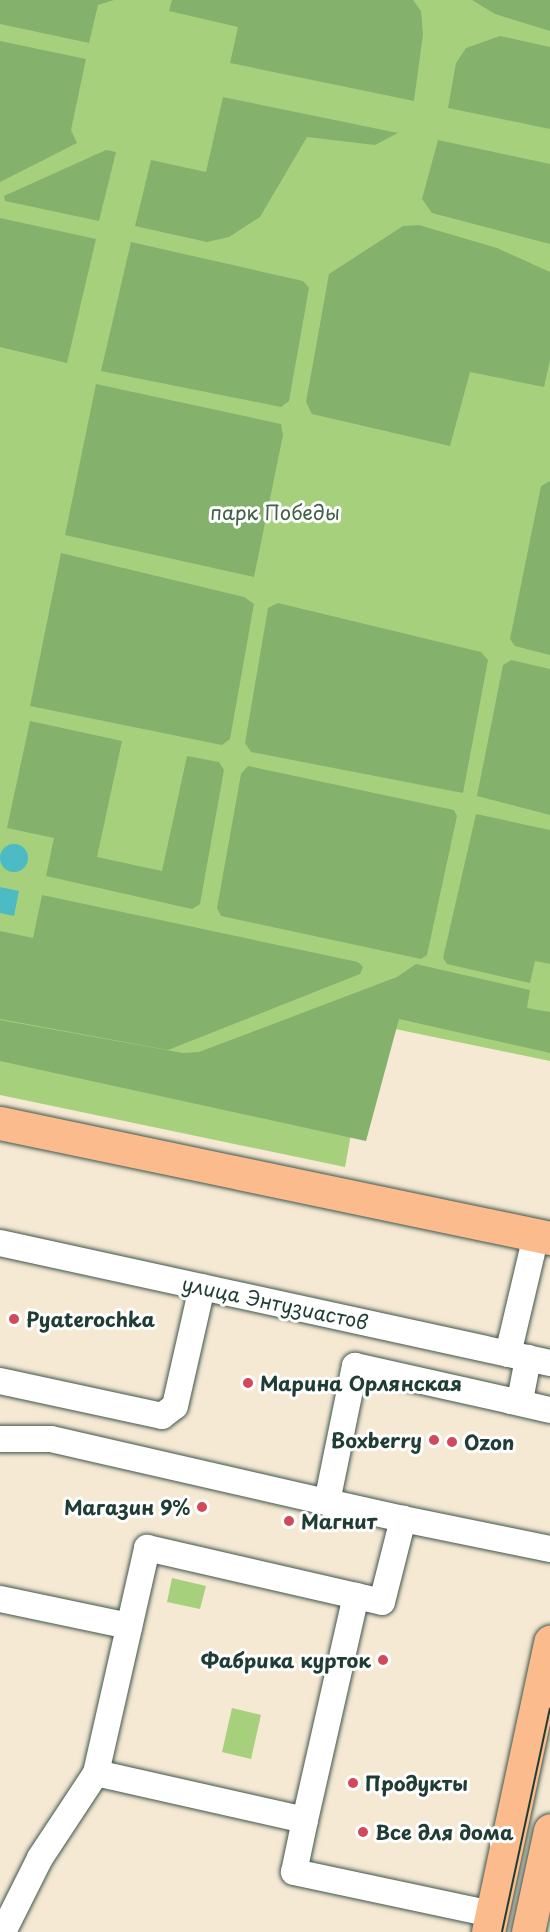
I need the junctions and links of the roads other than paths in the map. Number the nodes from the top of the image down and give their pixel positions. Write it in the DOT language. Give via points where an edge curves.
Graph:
graph roads {
  1 [pos="0,1124"];
  2 [pos="543,1237"];
  3 [pos="0,1243"];
  4 [pos="202,1287"];
  5 [pos="529,1358"];
  6 [pos="0,1381"];
  7 [pos="511,1401"];
  8 [pos="550,1410"];
  9 [pos="0,1439"];
  10 [pos="327,1502"];
  11 [pos="403,1519"];
  12 [pos="550,1550"];
  13 [pos="356,1596"];
  14 [pos="0,1599"];
  15 [pos="129,1626"];
  16 [pos="550,1642"];
  17 [pos="96,1773"];
  18 [pos="305,1820"];
  19 [pos="550,1830"];
  20 [pos="3,1923"];
  21 [pos="490,1923"];
  22 [pos="528,1932"];
  1 -- 2 [label="main road"];
  2 -- 5 [label="street"];
  3 -- 4 [label="street, улица Энтузиастов"];
  4 -- 5 [label="street, улица Энтузиастов"];
  4 -- 6 [label="street" via="175,1406 162,1416"];
  5 -- 7 [label="street" via="521,1395"];
  7 -- 8 [label="street"];
  7 -- 10 [label="street" via="355,1366"];
  9 -- 10 [label="street" via="51,1439"];
  10 -- 11 [label="street"];
  11 -- 12 [label="street"];
  11 -- 13 [label="street" via="382,1602"];
  13 -- 15 [label="street" via="147,1548"];
  13 -- 18 [label="street"];
  14 -- 15 [label="street"];
  15 -- 17 [label="street"];
  16 -- 21 [label="main road"];
  17 -- 18 [label="street"];
  17 -- 20 [label="street"];
  18 -- 21 [label="street" via="294,1872"];
  19 -- 22 [label="main road"];
}
